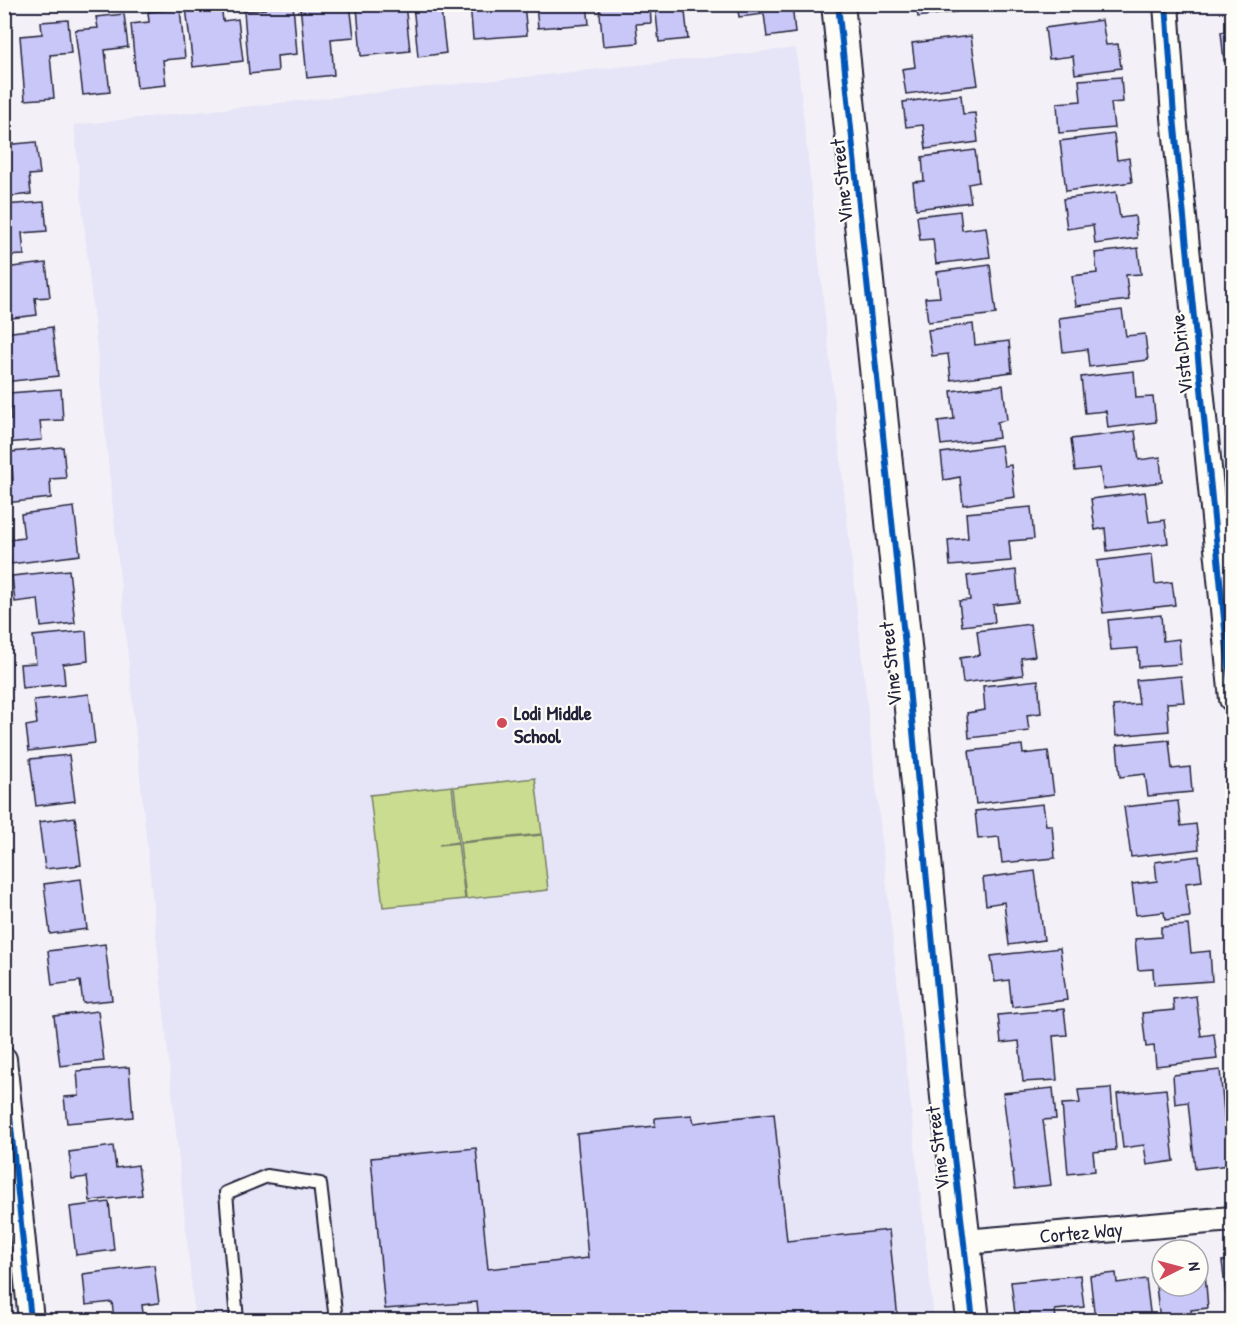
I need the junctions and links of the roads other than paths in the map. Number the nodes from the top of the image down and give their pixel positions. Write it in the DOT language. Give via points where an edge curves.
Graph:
graph roads {
  1 [pos="838,4"];
  2 [pos="1166,4"];
  3 [pos="1233,699"];
  4 [pos="4,1059"];
  5 [pos="1233,1219"];
  6 [pos="965,1242"];
  7 [pos="31,1320"];
  8 [pos="237,1320"];
  9 [pos="336,1320"];
  10 [pos="973,1320"];
  1 -- 6 [label="street, Vine Street" via="947,1097"];
  2 -- 3 [label="street, Vista Drive"];
  4 -- 7 [label="street"];
  5 -- 6 [label="street, Cortez Way"];
  6 -- 10 [label="street, Vine Street"];
  8 -- 9 [label="lane" via="226,1192 267,1176 320,1184"];
}
